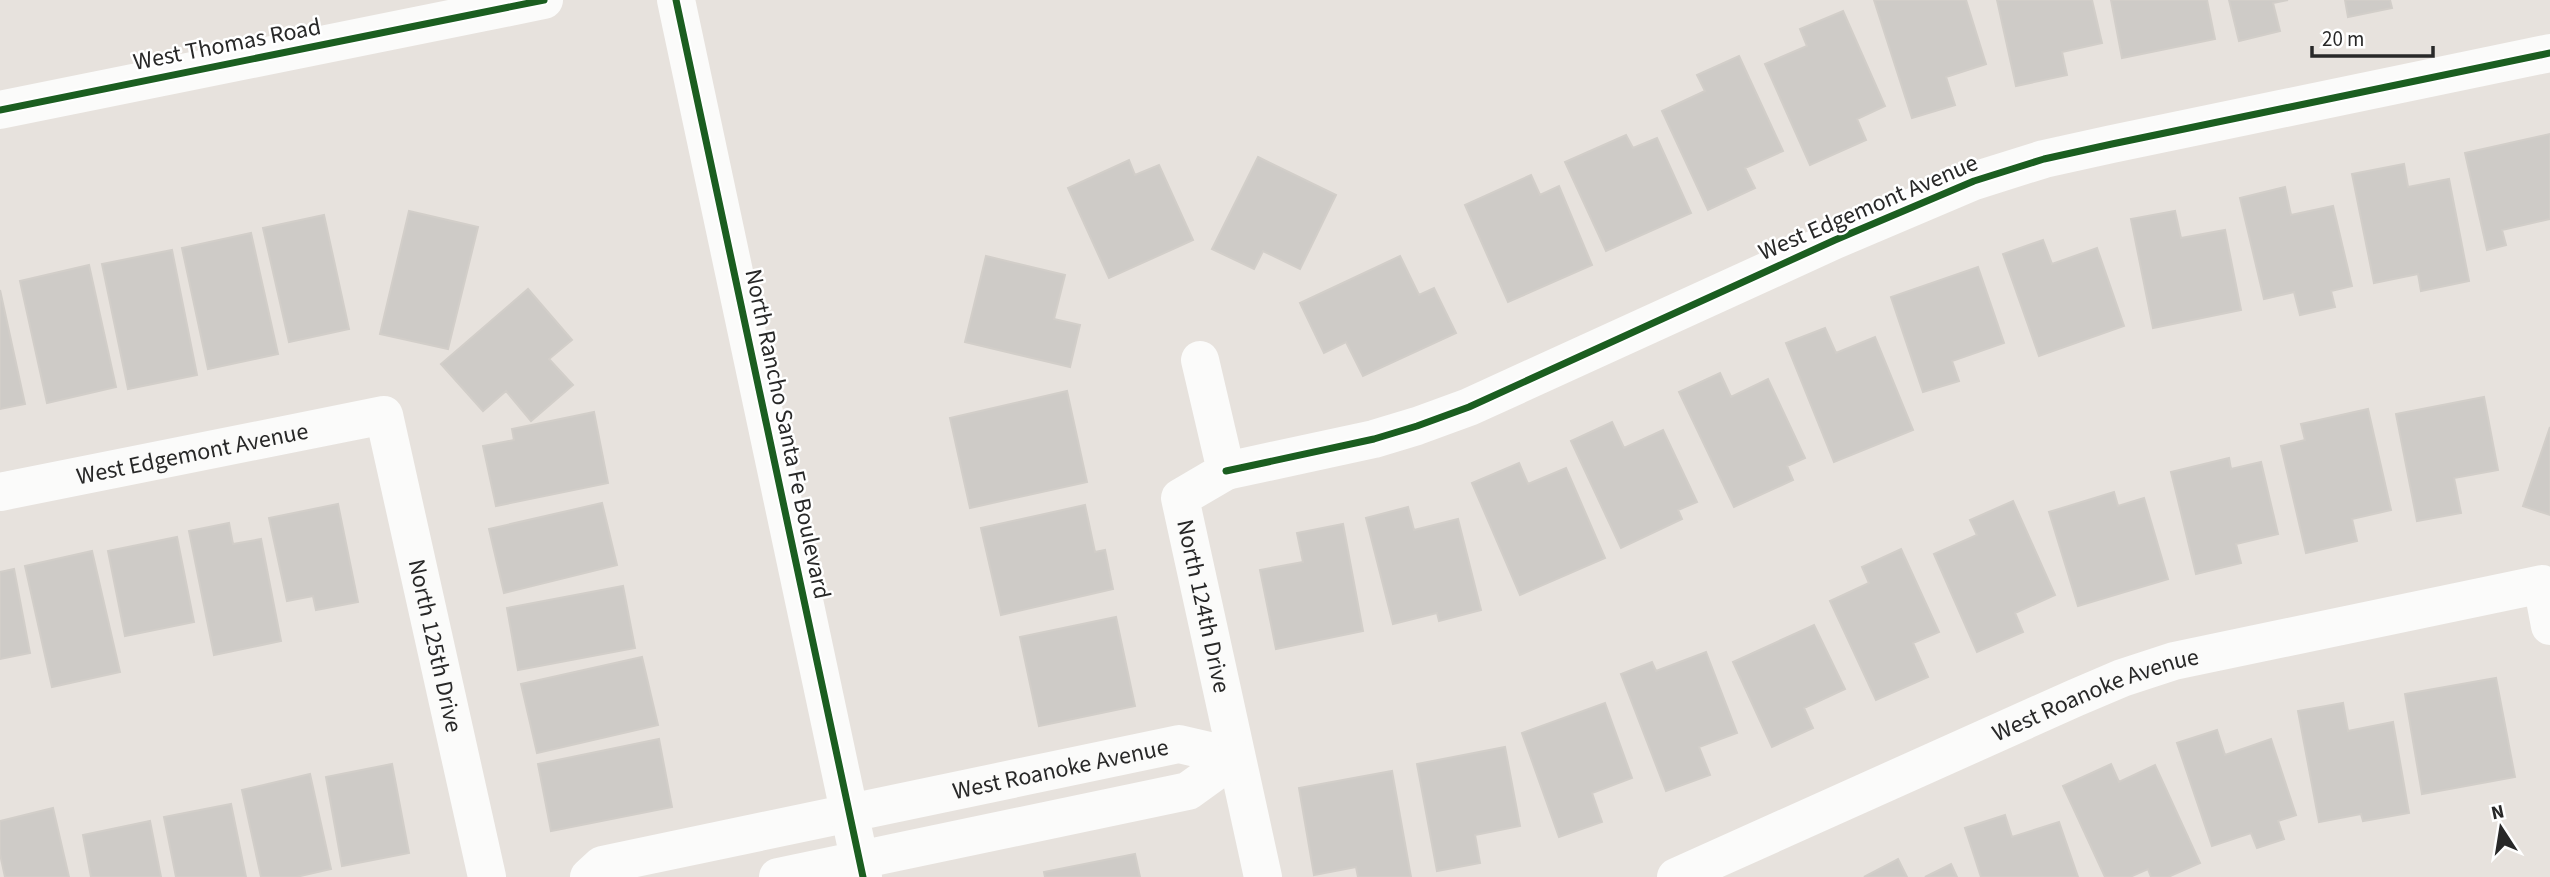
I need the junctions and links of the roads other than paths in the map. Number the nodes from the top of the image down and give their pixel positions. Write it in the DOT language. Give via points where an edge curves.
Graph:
graph roads {
  1 [pos="544,0"];
  2 [pos="676,0"];
  3 [pos="2550,53"];
  4 [pos="0,110"];
  5 [pos="1200,360"];
  6 [pos="384,415"];
  7 [pos="1226,471"];
  8 [pos="0,492"];
  9 [pos="2550,626"];
  10 [pos="1235,757"];
  11 [pos="849,814"];
  12 [pos="861,869"];
  13 [pos="487,877"];
  14 [pos="589,877"];
  15 [pos="778,877"];
  16 [pos="1263,877"];
  17 [pos="1676,877"];
  1 -- 4 [label="street, West Thomas Road"];
  2 -- 11 [label="street, North Rancho Santa Fe Boulevard"];
  3 -- 7 [label="street, West Edgemont Avenue" via="2101,146 1974,181 1469,407 1374,439"];
  5 -- 7 [label="street"];
  6 -- 8 [label="street, West Edgemont Avenue"];
  6 -- 13 [label="street, North 125th Drive"];
  7 -- 10 [label="street, North 124th Drive" via="1180,498"];
  9 -- 17 [label="street, West Roanoke Avenue" via="2542,584 2174,661 2122,678"];
  10 -- 11 [label="street, West Roanoke Avenue" via="1179,744"];
  10 -- 12 [label="street, West Roanoke Avenue" via="1188,790"];
  10 -- 16 [label="street, North 124th Drive"];
  11 -- 12 [label="street, North Rancho Santa Fe Boulevard"];
  11 -- 14 [label="street, West Roanoke Avenue" via="602,864"];
  12 -- 15 [label="street, West Roanoke Avenue"];
}
